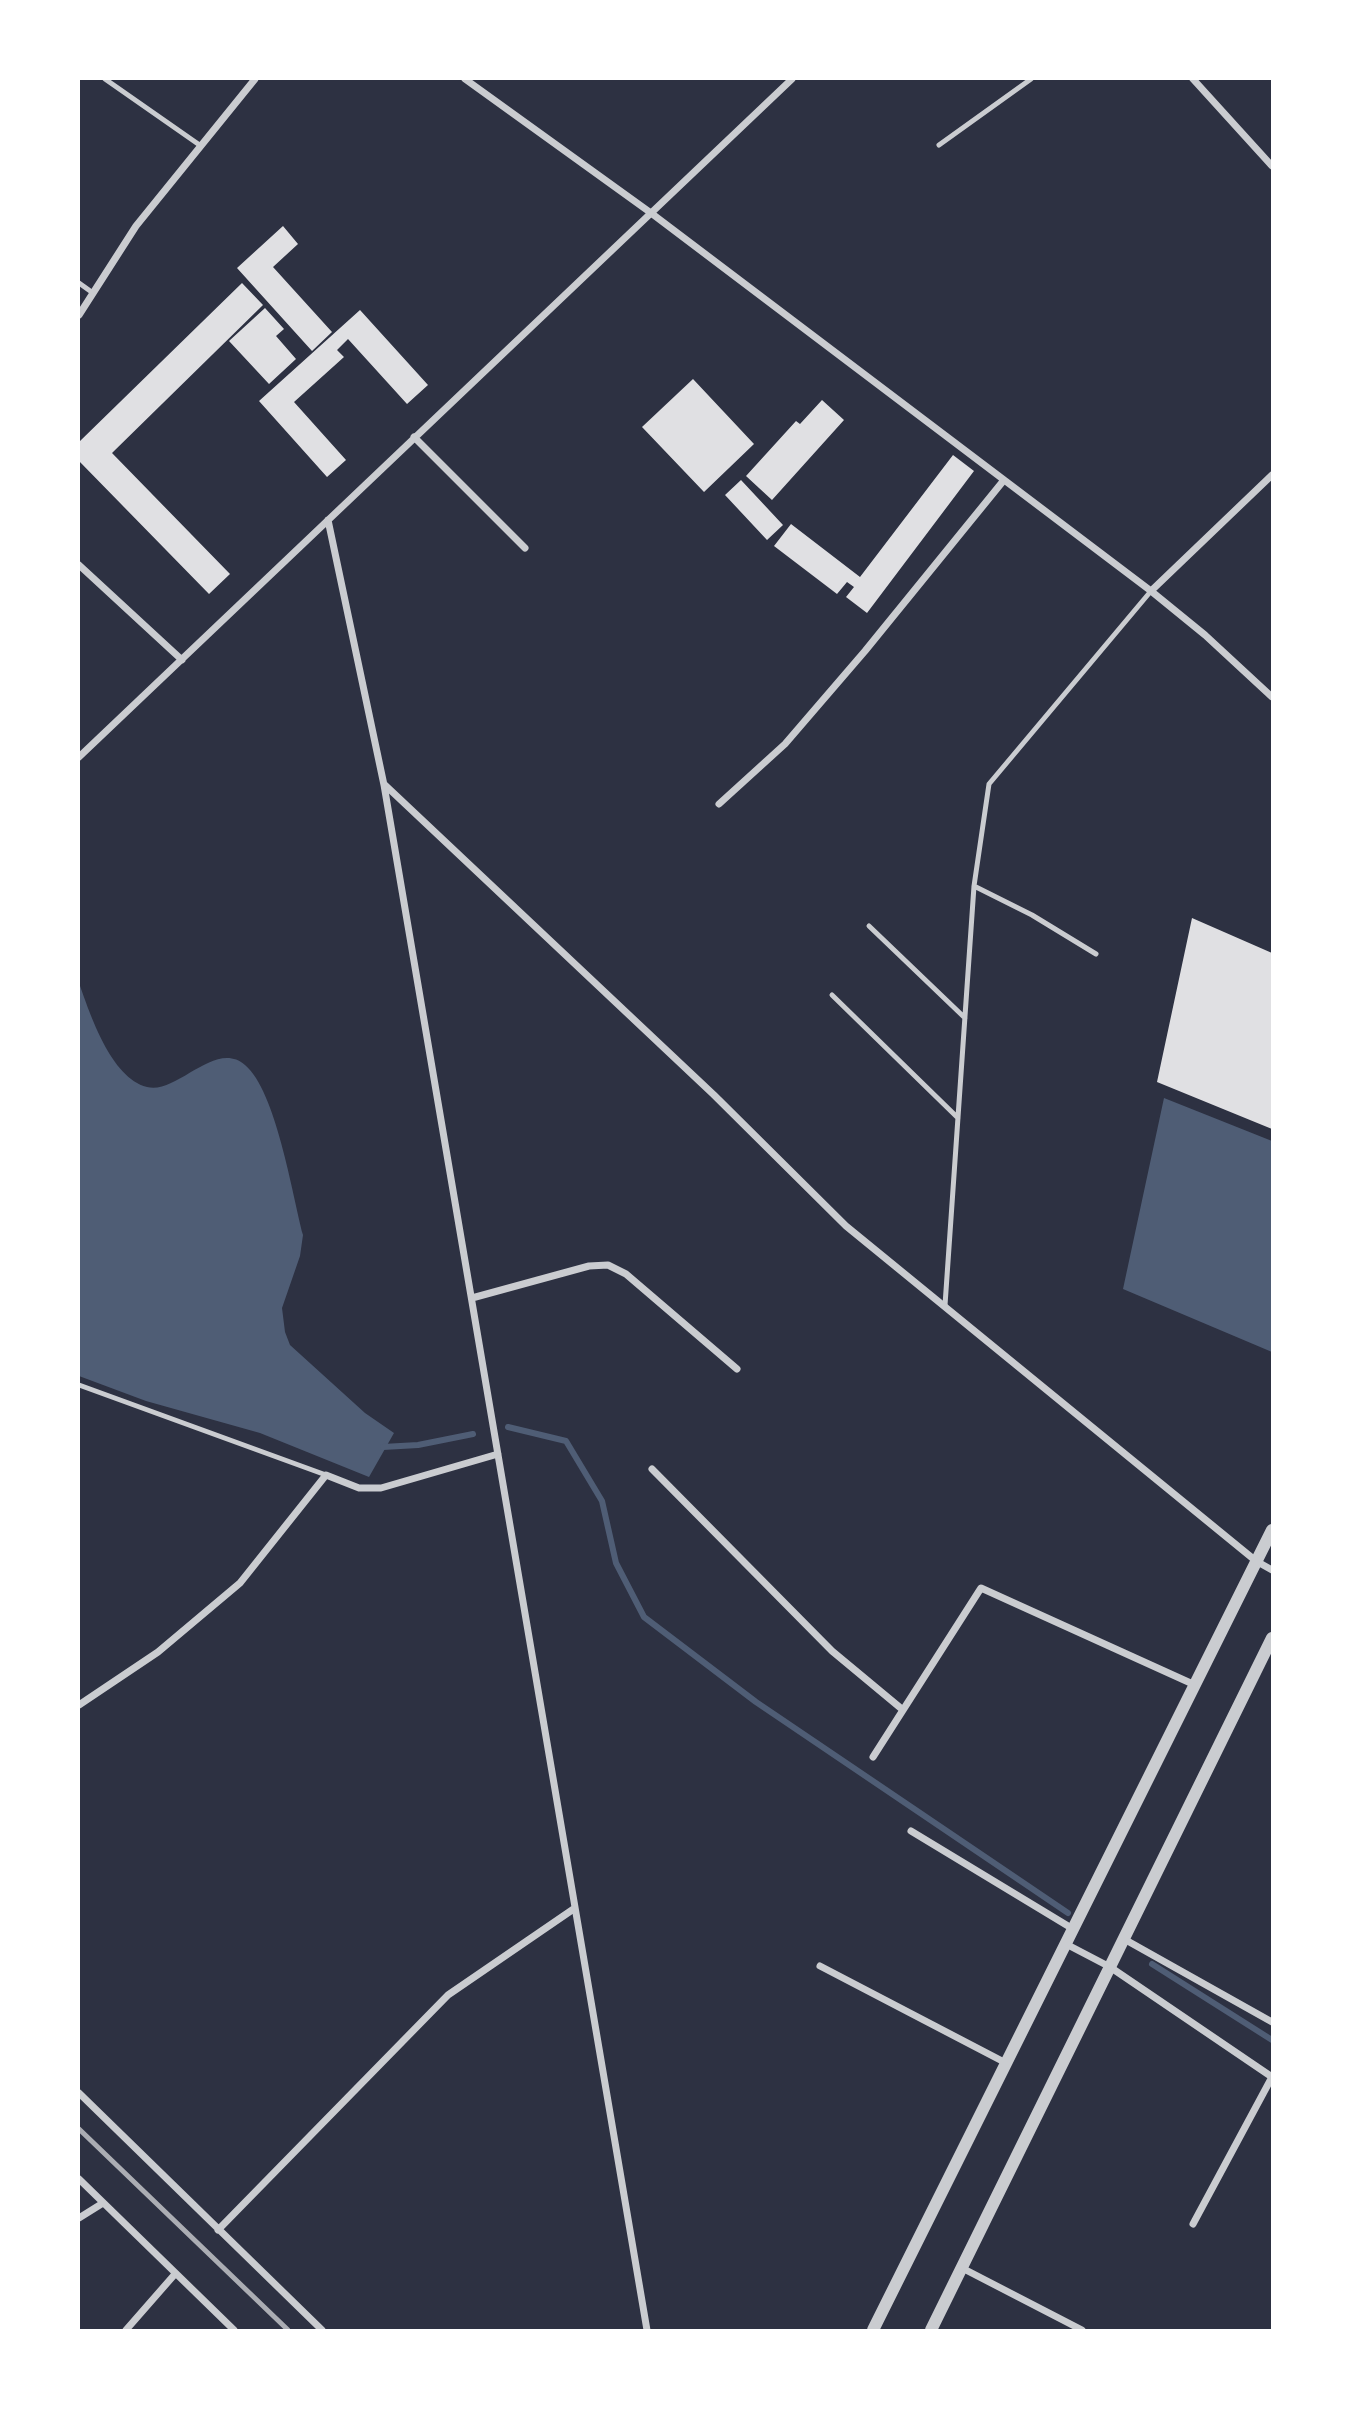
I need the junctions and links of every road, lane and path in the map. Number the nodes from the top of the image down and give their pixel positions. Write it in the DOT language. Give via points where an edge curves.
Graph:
graph roads {
  1 [pos="105,79"];
  2 [pos="255,79"];
  3 [pos="465,79"];
  4 [pos="792,79"];
  5 [pos="1031,79"];
  6 [pos="1193,79"];
  7 [pos="939,145"];
  8 [pos="201,146"];
  9 [pos="1272,166"];
  10 [pos="651,213"];
  11 [pos="79,282"];
  12 [pos="93,293"];
  13 [pos="79,315"];
  14 [pos="414,437"];
  15 [pos="1272,475"];
  16 [pos="1004,480"];
  17 [pos="328,520"];
  18 [pos="526,548"];
  19 [pos="79,565"];
  20 [pos="1151,591"];
  21 [pos="182,660"];
  22 [pos="1272,696"];
  23 [pos="79,757"];
  24 [pos="384,785"];
  25 [pos="719,804"];
  26 [pos="974,886"];
  27 [pos="869,926"];
  28 [pos="1097,954"];
  29 [pos="832,995"];
  30 [pos="965,1018"];
  31 [pos="958,1118"];
  32 [pos="472,1298"];
  33 [pos="945,1305"];
  34 [pos="737,1369"];
  35 [pos="79,1385"];
  36 [pos="498,1454"];
  37 [pos="652,1469"];
  38 [pos="326,1475"];
  39 [pos="1272,1530"];
  40 [pos="1256,1561"];
  41 [pos="1272,1570"];
  42 [pos="1272,1638"];
  43 [pos="1195,1685"];
  44 [pos="79,1705"];
  45 [pos="903,1710"];
  46 [pos="873,1757"];
  47 [pos="911,1831"];
  48 [pos="575,1908"];
  49 [pos="1073,1929"];
  50 [pos="1124,1939"];
  51 [pos="1066,1944"];
  52 [pos="820,1966"];
  53 [pos="1110,1967"];
  54 [pos="1272,2022"];
  55 [pos="1006,2063"];
  56 [pos="1272,2077"];
  57 [pos="79,2094"];
  58 [pos="79,2179"];
  59 [pos="103,2203"];
  60 [pos="79,2218"];
  61 [pos="1193,2224"];
  62 [pos="218,2230"];
  63 [pos="962,2268"];
  64 [pos="175,2274"];
  65 [pos="937,2328"];
  66 [pos="126,2330"];
  67 [pos="234,2330"];
  68 [pos="322,2330"];
  69 [pos="647,2330"];
  70 [pos="873,2330"];
  71 [pos="1082,2330"];
  1 -- 8 [label="lane"];
  2 -- 8 [label="street"];
  3 -- 10 [label="street"];
  4 -- 10 [label="street"];
  5 -- 7 [label="lane"];
  6 -- 9 [label="street"];
  8 -- 12 [label="street" via="136,226"];
  10 -- 14 [label="street"];
  10 -- 16 [label="street"];
  11 -- 12 [label="lane"];
  12 -- 13 [label="street"];
  14 -- 17 [label="street"];
  14 -- 18 [label="street"];
  15 -- 20 [label="street"];
  16 -- 20 [label="street"];
  16 -- 25 [label="street" via="785,744"];
  17 -- 21 [label="street"];
  17 -- 24 [label="street"];
  19 -- 21 [label="street"];
  20 -- 22 [label="street"];
  20 -- 26 [label="lane" via="989,784"];
  21 -- 23 [label="street"];
  24 -- 32 [label="street"];
  24 -- 33 [label="street" via="714,1095 846,1226"];
  26 -- 28 [label="lane"];
  26 -- 30 [label="lane"];
  27 -- 30 [label="lane"];
  29 -- 31 [label="lane"];
  30 -- 31 [label="lane"];
  31 -- 33 [label="lane"];
  32 -- 34 [label="street" via="589,1266 608,1265 626,1274"];
  32 -- 36 [label="street"];
  33 -- 40 [label="street"];
  35 -- 38 [label="lane"];
  36 -- 38 [label="street" via="381,1488 359,1488"];
  36 -- 48 [label="street"];
  37 -- 45 [label="street" via="832,1651"];
  38 -- 44 [label="street" via="240,1583 158,1652"];
  39 -- 40 [label="street"];
  40 -- 41 [label="street"];
  40 -- 43 [label="street"];
  42 -- 50 [label="street"];
  43 -- 45 [label="street" via="981,1588"];
  43 -- 49 [label="street"];
  45 -- 46 [label="street"];
  47 -- 49 [label="street"];
  48 -- 62 [label="street" via="448,1995"];
  48 -- 69 [label="street"];
  49 -- 51 [label="street"];
  50 -- 53 [label="street"];
  50 -- 54 [label="street"];
  51 -- 53 [label="street"];
  51 -- 55 [label="street"];
  52 -- 55 [label="street"];
  53 -- 56 [label="street"];
  53 -- 63 [label="street"];
  55 -- 70 [label="street"];
  56 -- 61 [label="street"];
  57 -- 62 [label="street"];
  58 -- 59 [label="street"];
  59 -- 60 [label="street"];
  59 -- 64 [label="street"];
  62 -- 68 [label="street"];
  63 -- 65 [label="street"];
  63 -- 71 [label="street"];
  64 -- 66 [label="street"];
  64 -- 67 [label="street"];
}
